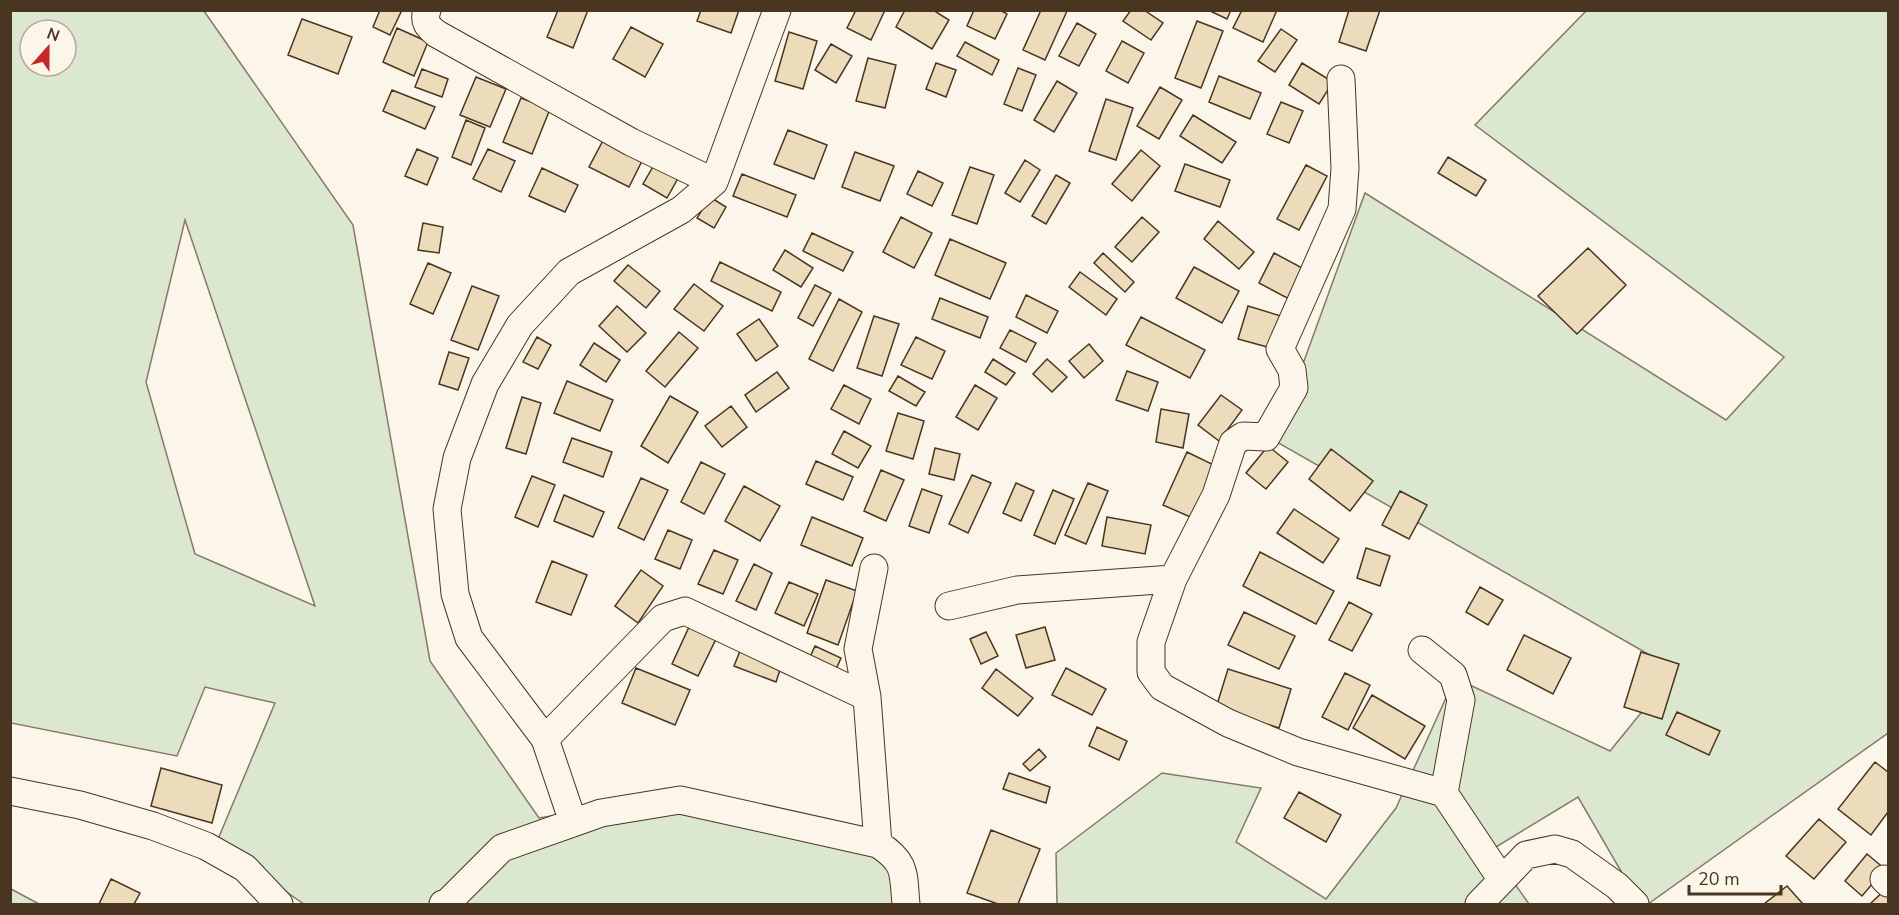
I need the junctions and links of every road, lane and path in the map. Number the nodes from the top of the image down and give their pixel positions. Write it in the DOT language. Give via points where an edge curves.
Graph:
graph roads {
  1 [pos="427,10"];
  2 [pos="777,10"];
  3 [pos="1341,79"];
  4 [pos="714,182"];
  5 [pos="874,568"];
  6 [pos="1173,579"];
  7 [pos="949,606"];
  8 [pos="1422,650"];
  9 [pos="867,697"];
  10 [pos="544,739"];
  11 [pos="10,791"];
  12 [pos="1444,793"];
  13 [pos="573,822"];
  14 [pos="878,844"];
  15 [pos="1502,880"];
  16 [pos="279,904"];
  17 [pos="443,904"];
  18 [pos="906,904"];
  19 [pos="1479,904"];
  20 [pos="1635,904"];
  1 -- 4 [label="street" via="428,27 437,34 621,136"];
  2 -- 4 [label="street"];
  3 -- 6 [label="street" via="1345,168 1342,209 1280,349 1292,370 1294,388 1266,437 1243,436 1233,443 1216,495"];
  4 -- 10 [label="street" via="681,210 569,272 560,281 520,325 485,384 457,458 447,509 455,594 469,638"];
  5 -- 9 [label="street" via="858,649"];
  6 -- 7 [label="street" via="1017,590"];
  6 -- 12 [label="street" via="1151,642 1151,672 1162,687 1228,723 1298,752"];
  8 -- 12 [label="street" via="1453,675 1461,699"];
  9 -- 10 [label="street" via="685,611 663,618"];
  9 -- 14 [label="street"];
  10 -- 13 [label="street"];
  11 -- 16 [label="street" via="101,811 206,846 245,868"];
  12 -- 15 [label="street"];
  13 -- 14 [label="street" via="601,813 680,800"];
  13 -- 17 [label="street" via="502,848"];
  14 -- 18 [label="street" via="894,854 903,869"];
  15 -- 19 [label="street"];
  15 -- 20 [label="street" via="1526,855 1555,849 1572,854"];
}
